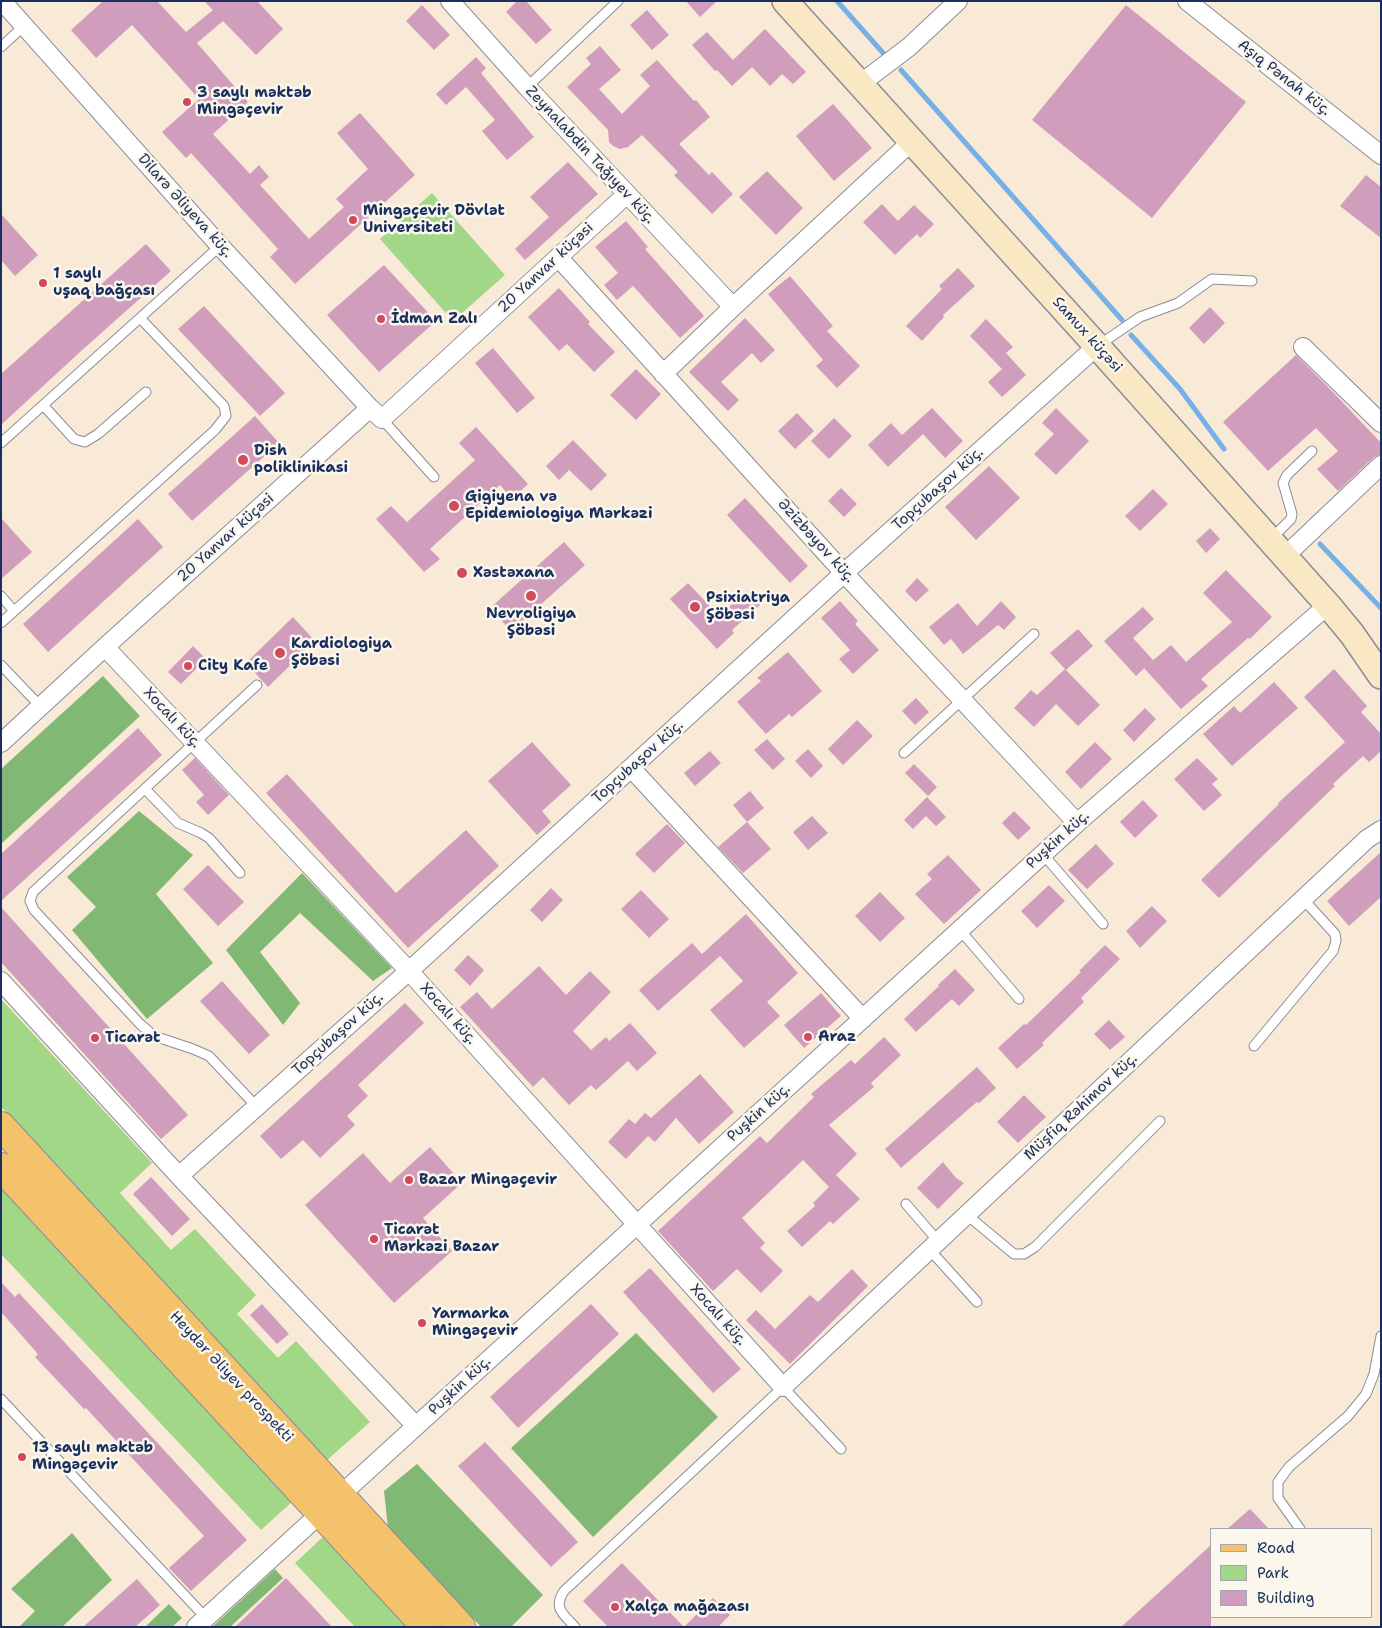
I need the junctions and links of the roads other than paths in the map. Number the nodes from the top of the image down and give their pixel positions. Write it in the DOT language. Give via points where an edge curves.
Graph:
graph roads {
  1 [pos="2,1"];
  2 [pos="450,1"];
  3 [pos="618,1"];
  4 [pos="785,1"];
  5 [pos="958,1"];
  6 [pos="1187,1"];
  7 [pos="24,26"];
  8 [pos="1,47"];
  9 [pos="860,84"];
  10 [pos="527,87"];
  11 [pos="911,142"];
  12 [pos="1381,155"];
  13 [pos="627,194"];
  14 [pos="220,246"];
  15 [pos="558,257"];
  16 [pos="1252,282"];
  17 [pos="733,307"];
  18 [pos="140,318"];
  19 [pos="1097,346"];
  20 [pos="1303,347"];
  21 [pos="663,374"];
  22 [pos="146,392"];
  23 [pos="43,406"];
  24 [pos="376,413"];
  25 [pos="1381,423"];
  26 [pos="1,443"];
  27 [pos="1312,450"];
  28 [pos="1381,465"];
  29 [pos="434,477"];
  30 [pos="1277,549"];
  31 [pos="844,573"];
  32 [pos="1,596"];
  33 [pos="1328,605"];
  34 [pos="14,611"];
  35 [pos="1,623"];
  36 [pos="1034,634"];
  37 [pos="105,647"];
  38 [pos="1,665"];
  39 [pos="1381,676"];
  40 [pos="257,685"];
  41 [pos="961,700"];
  42 [pos="41,707"];
  43 [pos="1,743"];
  44 [pos="195,743"];
  45 [pos="904,754"];
  46 [pos="631,768"];
  47 [pos="145,789"];
  48 [pos="1077,823"];
  49 [pos="1381,830"];
  50 [pos="1043,854"];
  51 [pos="240,872"];
  52 [pos="1303,899"];
  53 [pos="1103,924"];
  54 [pos="960,930"];
  55 [pos="409,971"];
  56 [pos="1,981"];
  57 [pos="1019,999"];
  58 [pos="863,1019"];
  59 [pos="1254,1046"];
  60 [pos="256,1106"];
  61 [pos="1160,1121"];
  62 [pos="1,1126"];
  63 [pos="1,1167"];
  64 [pos="179,1176"];
  65 [pos="906,1204"];
  66 [pos="967,1215"];
  67 [pos="636,1224"];
  68 [pos="934,1245"];
  69 [pos="977,1302"];
  70 [pos="1381,1336"];
  71 [pos="783,1387"];
  72 [pos="1,1399"];
  73 [pos="416,1426"];
  74 [pos="841,1449"];
  75 [pos="330,1504"];
  76 [pos="1299,1528"];
  77 [pos="201,1622"];
  78 [pos="426,1627"];
  79 [pos="461,1627"];
  80 [pos="575,1627"];
  1 -- 7 [label="street, Dilarə Əliyeva küç."];
  2 -- 10 [label="street, Zeynalabdin Tağıyev küç."];
  3 -- 10 [label="lane"];
  4 -- 9 [label="main road, Samux küçəsi"];
  5 -- 9 [label="street" via="909,47"];
  6 -- 12 [label="street, Aşıq Pənah küç."];
  7 -- 8 [label="lane"];
  7 -- 14 [label="street, Dilarə Əliyeva küç."];
  9 -- 11 [label="main road, Samux küçəsi"];
  10 -- 13 [label="street, Zeynalabdin Tağıyev küç."];
  11 -- 17 [label="street"];
  11 -- 19 [label="main road, Samux küçəsi"];
  13 -- 15 [label="street, 20 Yanvar küçəsi"];
  13 -- 17 [label="street, Zeynalabdin Tağıyev küç."];
  14 -- 18 [label="lane"];
  14 -- 24 [label="street, Dilarə Əliyeva küç."];
  15 -- 21 [label="street, Əzizbəyov küç."];
  15 -- 24 [label="street, 20 Yanvar küçəsi"];
  16 -- 19 [label="lane" via="1212,279 1178,303 1140,317"];
  17 -- 21 [label="street"];
  18 -- 23 [label="lane"];
  18 -- 34 [label="lane" via="224,406 226,416 216,430"];
  19 -- 30 [label="main road, Samux küçəsi"];
  19 -- 31 [label="street, Topçubaşov küç."];
  20 -- 25 [label="street"];
  21 -- 31 [label="street, Əzizbəyov küç."];
  22 -- 23 [label="lane" via="85,442 74,439"];
  23 -- 26 [label="lane"];
  24 -- 29 [label="lane"];
  24 -- 37 [label="street, 20 Yanvar küçəsi"];
  27 -- 30 [label="lane" via="1283,483 1292,514"];
  28 -- 30 [label="street"];
  30 -- 33 [label="main road, Samux küçəsi"];
  31 -- 41 [label="street, Əzizbəyov küç."];
  31 -- 46 [label="street, Topçubaşov küç."];
  32 -- 34 [label="lane"];
  33 -- 39 [label="main road, Samux küçəsi"];
  33 -- 48 [label="street, Puşkin küç."];
  34 -- 35 [label="lane"];
  36 -- 41 [label="lane"];
  37 -- 42 [label="street, 20 Yanvar küçəsi"];
  37 -- 44 [label="street, Xocalı küç."];
  38 -- 42 [label="lane"];
  40 -- 44 [label="lane"];
  41 -- 45 [label="lane"];
  41 -- 48 [label="street, Əzizbəyov küç."];
  42 -- 43 [label="street, 20 Yanvar küçəsi"];
  44 -- 47 [label="lane"];
  44 -- 55 [label="street, Xocalı küç."];
  46 -- 55 [label="street, Topçubaşov küç."];
  46 -- 58 [label="street"];
  47 -- 51 [label="lane" via="178,823 209,838"];
  47 -- 60 [label="lane" via="33,892 30,901 34,910 140,1024 154,1036 209,1056"];
  48 -- 50 [label="street, Puşkin küç."];
  49 -- 52 [label="street, Müşfiq Rəhimov küç." via="1367,839"];
  50 -- 53 [label="lane"];
  50 -- 54 [label="street, Puşkin küç."];
  52 -- 59 [label="lane" via="1335,934 1333,951"];
  52 -- 66 [label="street, Müşfiq Rəhimov küç."];
  54 -- 57 [label="lane"];
  54 -- 58 [label="street, Puşkin küç."];
  55 -- 60 [label="street, Topçubaşov küç."];
  55 -- 67 [label="street, Xocalı küç."];
  56 -- 64 [label="street"];
  58 -- 67 [label="street, Puşkin küç."];
  60 -- 64 [label="street, Topçubaşov küç."];
  61 -- 66 [label="lane" via="1035,1247 1024,1254 1014,1254"];
  62 -- 75 [label="main road, Heydər Əliyev prospekti"];
  63 -- 75 [label="main road, Heydər Əliyev prospekti"];
  64 -- 73 [label="street"];
  65 -- 68 [label="lane"];
  66 -- 68 [label="street, Müşfiq Rəhimov küç."];
  67 -- 71 [label="street, Xocalı küç."];
  67 -- 73 [label="street, Puşkin küç."];
  68 -- 69 [label="lane"];
  68 -- 71 [label="street, Müşfiq Rəhimov küç."];
  70 -- 76 [label="lane" via="1374,1374 1366,1394 1348,1416 1289,1467 1278,1482 1278,1498"];
  71 -- 74 [label="lane"];
  71 -- 80 [label="lane" via="564,1591 559,1599 559,1608"];
  72 -- 77 [label="lane"];
  73 -- 75 [label="street, Puşkin küç."];
  75 -- 77 [label="street, Puşkin küç."];
  75 -- 78 [label="main road, Heydər Əliyev prospekti"];
  75 -- 79 [label="main road, Heydər Əliyev prospekti"];
}
